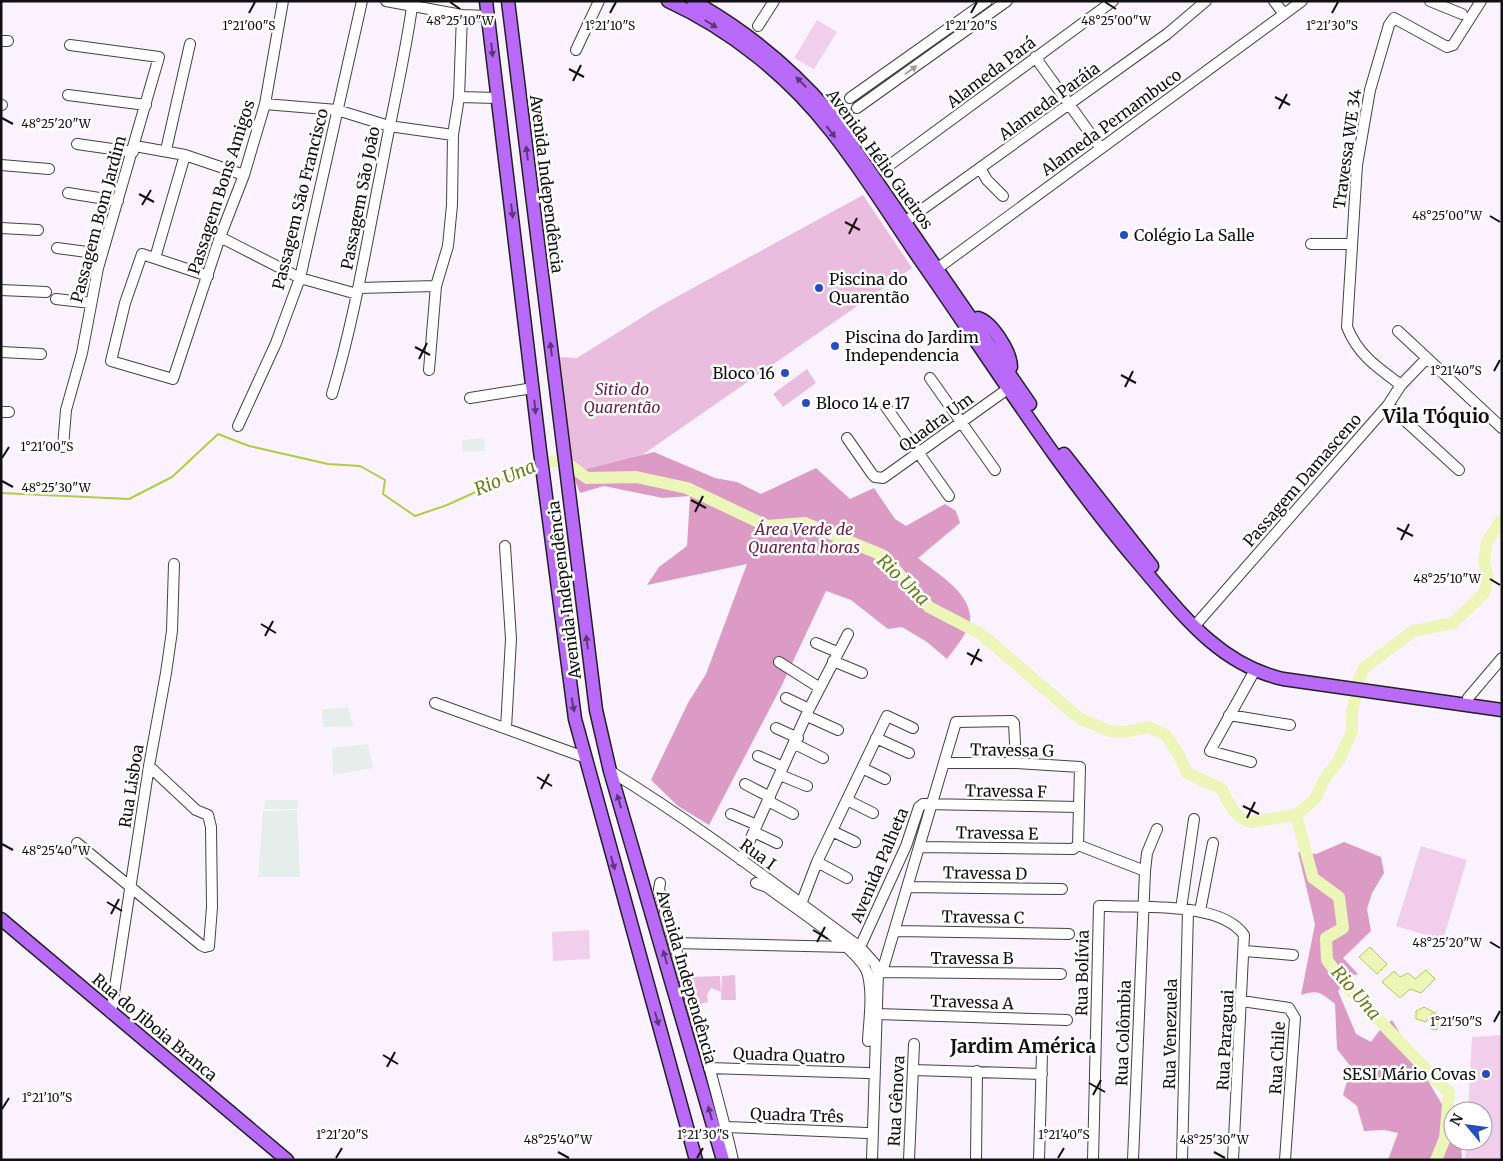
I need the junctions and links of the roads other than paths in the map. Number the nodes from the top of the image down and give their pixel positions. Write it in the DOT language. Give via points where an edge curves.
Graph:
graph roads {
  1 [pos="283,1"];
  2 [pos="362,1"];
  3 [pos="386,1"];
  4 [pos="486,1"];
  5 [pos="508,1"];
  6 [pos="599,1"];
  7 [pos="668,1"];
  8 [pos="693,1"];
  9 [pos="774,1"];
  10 [pos="987,1"];
  11 [pos="1007,1"];
  12 [pos="1113,1"];
  13 [pos="1206,1"];
  14 [pos="1274,1"];
  15 [pos="1302,1"];
  16 [pos="1430,1"];
  17 [pos="1482,1"];
  18 [pos="1449,5"];
  19 [pos="412,7"];
  20 [pos="1284,14"];
  21 [pos="1462,14"];
  22 [pos="462,15"];
  23 [pos="488,16"];
  24 [pos="954,25"];
  25 [pos="758,26"];
  26 [pos="961,34"];
  27 [pos="190,44"];
  28 [pos="70,45"];
  29 [pos="576,50"];
  30 [pos="1035,57"];
  31 [pos="872,83"];
  32 [pos="889,86"];
  33 [pos="68,95"];
  34 [pos="459,97"];
  35 [pos="497,98"];
  36 [pos="850,98"];
  37 [pos="1068,102"];
  38 [pos="264,104"];
  39 [pos="840,104"];
  40 [pos="146,105"];
  41 [pos="337,110"];
  42 [pos="833,117"];
  43 [pos="389,126"];
  44 [pos="453,135"];
  45 [pos="77,144"];
  46 [pos="1100,148"];
  47 [pos="134,149"];
  48 [pos="166,150"];
  49 [pos="186,155"];
  50 [pos="1,165"];
  51 [pos="887,167"];
  52 [pos="980,168"];
  53 [pos="49,169"];
  54 [pos="244,175"];
  55 [pos="68,193"];
  56 [pos="1003,196"];
  57 [pos="118,201"];
  58 [pos="904,219"];
  59 [pos="1,228"];
  60 [pos="38,230"];
  61 [pos="220,237"];
  62 [pos="1311,244"];
  63 [pos="1352,244"];
  64 [pos="57,248"];
  65 [pos="102,254"];
  66 [pos="155,258"];
  67 [pos="938,268"];
  68 [pos="208,276"];
  69 [pos="300,278"];
  70 [pos="436,286"];
  71 [pos="1,290"];
  72 [pos="358,291"];
  73 [pos="46,292"];
  74 [pos="56,300"];
  75 [pos="91,303"];
  76 [pos="969,323"];
  77 [pos="1398,331"];
  78 [pos="1,352"];
  79 [pos="41,354"];
  80 [pos="1426,359"];
  81 [pos="429,370"];
  82 [pos="930,378"];
  83 [pos="1401,385"];
  84 [pos="533,388"];
  85 [pos="1009,388"];
  86 [pos="332,394"];
  87 [pos="470,398"];
  88 [pos="1388,405"];
  89 [pos="886,406"];
  90 [pos="960,422"];
  91 [pos="238,426"];
  92 [pos="1502,428"];
  93 [pos="847,438"];
  94 [pos="63,447"];
  95 [pos="918,452"];
  96 [pos="995,470"];
  97 [pos="1459,470"];
  98 [pos="949,496"];
  99 [pos="505,546"];
  100 [pos="174,564"];
  101 [pos="1198,620"];
  102 [pos="848,634"];
  103 [pos="816,643"];
  104 [pos="835,657"];
  105 [pos="1502,658"];
  106 [pos="780,662"];
  107 [pos="799,670"];
  108 [pos="1255,670"];
  109 [pos="862,673"];
  110 [pos="822,684"];
  111 [pos="1348,684"];
  112 [pos="1365,686"];
  113 [pos="786,698"];
  114 [pos="1468,698"];
  115 [pos="434,703"];
  116 [pos="1502,703"];
  117 [pos="1502,710"];
  118 [pos="808,713"];
  119 [pos="1228,715"];
  120 [pos="1290,726"];
  121 [pos="506,728"];
  122 [pos="776,728"];
  123 [pos="914,728"];
  124 [pos="838,730"];
  125 [pos="876,738"];
  126 [pos="796,741"];
  127 [pos="602,742"];
  128 [pos="583,753"];
  129 [pos="909,753"];
  130 [pos="758,756"];
  131 [pos="823,758"];
  132 [pos="1251,762"];
  133 [pos="945,763"];
  134 [pos="1016,763"];
  135 [pos="149,766"];
  136 [pos="862,768"];
  137 [pos="588,771"];
  138 [pos="610,771"];
  139 [pos="781,771"];
  140 [pos="885,779"];
  141 [pos="745,784"];
  142 [pos="808,786"];
  143 [pos="769,799"];
  144 [pos="847,800"];
  145 [pos="932,805"];
  146 [pos="1079,807"];
  147 [pos="873,813"];
  148 [pos="731,814"];
  149 [pos="793,814"];
  150 [pos="1194,818"];
  151 [pos="755,828"];
  152 [pos="1157,829"];
  153 [pos="832,831"];
  154 [pos="855,842"];
  155 [pos="77,843"];
  156 [pos="777,843"];
  157 [pos="1213,843"];
  158 [pos="920,847"];
  159 [pos="1076,847"];
  160 [pos="742,860"];
  161 [pos="817,862"];
  162 [pos="1144,872"];
  163 [pos="847,878"];
  164 [pos="660,883"];
  165 [pos="756,883"];
  166 [pos="908,887"];
  167 [pos="131,888"];
  168 [pos="1062,889"];
  169 [pos="801,904"];
  170 [pos="1142,908"];
  171 [pos="1184,909"];
  172 [pos="1200,911"];
  173 [pos="1,919"];
  174 [pos="896,931"];
  175 [pos="1069,934"];
  176 [pos="674,943"];
  177 [pos="848,947"];
  178 [pos="860,947"];
  179 [pos="1245,951"];
  180 [pos="1293,955"];
  181 [pos="880,972"];
  182 [pos="1061,974"];
  183 [pos="1242,1001"];
  184 [pos="111,1013"];
  185 [pos="877,1014"];
  186 [pos="1067,1020"];
  187 [pos="914,1044"];
  188 [pos="1042,1053"];
  189 [pos="709,1068"];
  190 [pos="913,1070"];
  191 [pos="977,1071"];
  192 [pos="868,1073"];
  193 [pos="1042,1074"];
  194 [pos="727,1127"];
  195 [pos="867,1133"];
  196 [pos="720,1158"];
  197 [pos="287,1160"];
  198 [pos="697,1160"];
  199 [pos="734,1160"];
  200 [pos="866,1160"];
  201 [pos="872,1160"];
  202 [pos="909,1160"];
  203 [pos="976,1160"];
  204 [pos="1039,1160"];
  205 [pos="1093,1160"];
  206 [pos="1133,1160"];
  207 [pos="1182,1160"];
  208 [pos="1233,1160"];
  209 [pos="1285,1160"];
  1 -- 38 [label="street, Passagem Bons Amigos"];
  2 -- 41 [label="street, Passagem São Francisco"];
  3 -- 19 [label="street"];
  4 -- 23 [label="main road, Avenida Independência"];
  127 -- 5 [label="main road, Avenida Independência, one-way" via="592,688"];
  6 -- 29 [label="street"];
  7 -- 76 [label="main road, one-way" via="694,13 736,40 811,107"];
  42 -- 8 [label="main road, Avenida Hélio Gueiros, one-way" via="771,55"];
  9 -- 25 [label="street"];
  10 -- 24 [label="street"];
  11 -- 26 [label="street"];
  12 -- 30 [label="street, Alameda Pará"];
  13 -- 37 [label="street"];
  14 -- 20 [label="street"];
  15 -- 20 [label="street, Alameda Pernambuco"];
  16 -- 18 [label="street"];
  17 -- 63 [label="street, Travessa WE 34" via="1453,45 1447,47 1394,18 1391,21 1368,100 1357,165"];
  18 -- 21 [label="street"];
  19 -- 22 [label="street"];
  19 -- 43 [label="street, Passagem São João" via="404,67"];
  20 -- 46 [label="street, Alameda Pernambuco"];
  22 -- 23 [label="street"];
  22 -- 34 [label="street"];
  23 -- 35 [label="main road, Avenida Independência, one-way"];
  24 -- 26 [label="street"];
  24 -- 31 [label="street"];
  32 -- 26 [label="street, one-way"];
  27 -- 48 [label="street"];
  28 -- 40 [label="street, Passagem Bom Jardim" via="159,58"];
  30 -- 37 [label="street"];
  30 -- 51 [label="street, Alameda Pará"];
  31 -- 32 [label="street"];
  31 -- 36 [label="street"];
  32 -- 42 [label="street" via="852,111"];
  33 -- 40 [label="street"];
  34 -- 35 [label="street"];
  34 -- 44 [label="street"];
  35 -- 84 [label="main road, Avenida Independência, one-way"];
  37 -- 46 [label="street"];
  37 -- 52 [label="street, Alameda Paráia"];
  37 -- 58 [label="street"];
  38 -- 41 [label="street"];
  38 -- 54 [label="street, Passagem Bons Amigos"];
  39 -- 42 [label="street"];
  40 -- 47 [label="street, Passagem Bom Jardim" via="137,128"];
  41 -- 43 [label="street"];
  41 -- 69 [label="street, Passagem São Francisco"];
  42 -- 58 [label="main road, Avenida Hélio Gueiros"];
  43 -- 44 [label="street"];
  43 -- 72 [label="street, Passagem São João"];
  44 -- 70 [label="street" via="448,246"];
  45 -- 47 [label="street"];
  46 -- 67 [label="street, Alameda Pernambuco"];
  47 -- 48 [label="street"];
  47 -- 57 [label="street, Passagem Bom Jardim"];
  48 -- 49 [label="street"];
  49 -- 54 [label="street"];
  49 -- 66 [label="street"];
  50 -- 53 [label="street"];
  52 -- 56 [label="street"];
  52 -- 58 [label="street, Alameda Paráia"];
  54 -- 61 [label="street, Passagem Bons Amigos"];
  55 -- 57 [label="street"];
  57 -- 65 [label="street, Passagem Bom Jardim"];
  58 -- 67 [label="main road, Avenida Hélio Gueiros"];
  59 -- 60 [label="street"];
  61 -- 68 [label="street, Passagem Bons Amigos"];
  61 -- 69 [label="street"];
  62 -- 63 [label="street"];
  63 -- 83 [label="street, Travessa WE 34" via="1347,327 1361,354"];
  64 -- 65 [label="street"];
  65 -- 75 [label="street, Passagem Bom Jardim"];
  66 -- 68 [label="street"];
  66 -- 68 [label="street, Passagem Bons Amigos" via="142,254 125,303 111,361 173,379"];
  67 -- 76 [label="main road, Avenida Hélio Gueiros"];
  69 -- 72 [label="street"];
  69 -- 91 [label="street, Passagem São Francisco" via="276,343"];
  70 -- 72 [label="street"];
  70 -- 81 [label="street"];
  71 -- 73 [label="street"];
  72 -- 86 [label="street, Passagem São João"];
  74 -- 75 [label="street"];
  75 -- 94 [label="street, Passagem Bom Jardim" via="82,353 66,410"];
  76 -- 85 [label="main road"];
  76 -- 101 [label="main road" via="981,319 991,328 1010,361 1009,372 1085,482"];
  77 -- 80 [label="street"];
  78 -- 79 [label="street"];
  80 -- 83 [label="street, Passagem Damasceno"];
  80 -- 92 [label="street"];
  82 -- 90 [label="street"];
  83 -- 88 [label="street, Passagem Damasceno"];
  84 -- 87 [label="street"];
  84 -- 128 [label="main road, Avenida Independência, one-way" via="569,682"];
  85 -- 90 [label="street, Quadra Um"];
  85 -- 108 [label="main road" via="1099,516 1193,626 1226,655"];
  88 -- 97 [label="street"];
  88 -- 101 [label="street, Passagem Damasceno"];
  89 -- 95 [label="street"];
  90 -- 95 [label="street, Quadra Um"];
  90 -- 96 [label="street"];
  93 -- 95 [label="street, Quadra Um" via="872,474 879,478"];
  95 -- 98 [label="street"];
  99 -- 121 [label="street" via="511,639"];
  100 -- 135 [label="street, Rua Lisboa" via="172,631"];
  101 -- 111 [label="main road" via="1230,648 1269,667"];
  102 -- 104 [label="street"];
  103 -- 104 [label="street"];
  104 -- 109 [label="street"];
  104 -- 110 [label="street"];
  105 -- 114 [label="street"];
  106 -- 110 [label="street"];
  107 -- 110 [label="street"];
  108 -- 111 [label="main road" via="1283,679"];
  108 -- 119 [label="street"];
  110 -- 118 [label="street"];
  111 -- 112 [label="main road"];
  112 -- 114 [label="main road"];
  112 -- 117 [label="main road"];
  113 -- 118 [label="street"];
  114 -- 116 [label="main road"];
  115 -- 121 [label="street"];
  118 -- 124 [label="street"];
  118 -- 126 [label="street"];
  119 -- 120 [label="street"];
  119 -- 132 [label="street" via="1210,751"];
  121 -- 128 [label="street"];
  122 -- 126 [label="street"];
  123 -- 125 [label="street" via="887,716"];
  125 -- 129 [label="street"];
  125 -- 136 [label="street"];
  126 -- 131 [label="street"];
  126 -- 139 [label="street"];
  127 -- 128 [label="main road" via="597,750"];
  127 -- 138 [label="main road, Avenida Independência"];
  128 -- 137 [label="main road, Avenida Independência"];
  130 -- 139 [label="street"];
  133 -- 134 [label="street, Travessa G"];
  133 -- 134 [label="street" via="956,722 1014,723"];
  133 -- 145 [label="street"];
  134 -- 146 [label="street, Travessa G" via="1080,767"];
  135 -- 167 [label="street, Rua Lisboa"];
  135 -- 167 [label="street" via="196,810 208,816 211,827 212,907 209,946 201,945"];
  136 -- 140 [label="street"];
  136 -- 144 [label="street"];
  137 -- 138 [label="main road" via="599,767"];
  137 -- 198 [label="main road, Avenida Independência, one-way"];
  138 -- 160 [label="street, Rua I" via="646,792"];
  196 -- 138 [label="main road, Avenida Independência, one-way"];
  139 -- 142 [label="street"];
  139 -- 143 [label="street"];
  141 -- 143 [label="street"];
  143 -- 149 [label="street"];
  143 -- 151 [label="street"];
  144 -- 147 [label="street"];
  144 -- 153 [label="street"];
  145 -- 146 [label="street, Travessa F"];
  145 -- 158 [label="street"];
  145 -- 178 [label="street, Avenida Palheta" via="919,807 906,846"];
  146 -- 159 [label="street"];
  148 -- 151 [label="street"];
  150 -- 171 [label="street, Rua Venezuela"];
  151 -- 156 [label="street"];
  151 -- 160 [label="street"];
  152 -- 162 [label="street, Rua Colômbia" via="1147,853"];
  153 -- 154 [label="street"];
  153 -- 161 [label="street"];
  155 -- 167 [label="street"];
  157 -- 172 [label="street"];
  158 -- 159 [label="street, Travessa E"];
  158 -- 166 [label="street"];
  159 -- 162 [label="street"];
  160 -- 169 [label="street, Rua I"];
  161 -- 163 [label="street"];
  161 -- 169 [label="street"];
  162 -- 170 [label="street, Rua Colômbia"];
  164 -- 176 [label="street"];
  165 -- 177 [label="street" via="767,887"];
  166 -- 168 [label="street, Travessa D"];
  166 -- 174 [label="street"];
  167 -- 184 [label="street, Rua Lisboa"];
  169 -- 178 [label="street, Rua I"];
  170 -- 171 [label="street"];
  170 -- 205 [label="street, Rua Bolívia" via="1098,906"];
  170 -- 206 [label="street, Rua Colômbia"];
  171 -- 172 [label="street"];
  171 -- 207 [label="street, Rua Venezuela"];
  172 -- 179 [label="street, Rua Paraguai" via="1236,926 1244,935"];
  173 -- 184 [label="main road, Rua do Jiboia Branca"];
  174 -- 175 [label="street, Travessa C"];
  174 -- 181 [label="street"];
  176 -- 177 [label="street"];
  176 -- 189 [label="street"];
  177 -- 192 [label="street" via="868,974"];
  178 -- 181 [label="street, Rua I"];
  179 -- 180 [label="street"];
  179 -- 183 [label="street, Rua Paraguai"];
  181 -- 182 [label="street, Travessa B"];
  181 -- 185 [label="street"];
  183 -- 208 [label="street, Rua Paraguai"];
  183 -- 209 [label="street, Rua Chile" via="1290,1008 1295,1018"];
  184 -- 197 [label="main road, Rua do Jiboia Branca"];
  185 -- 186 [label="street, Travessa A"];
  185 -- 201 [label="street"];
  187 -- 190 [label="street, Rua Gênova"];
  188 -- 193 [label="street"];
  189 -- 192 [label="street, Quadra Quatro"];
  189 -- 194 [label="street"];
  190 -- 191 [label="street"];
  190 -- 202 [label="street, Rua Gênova"];
  191 -- 193 [label="street"];
  191 -- 203 [label="street"];
  192 -- 195 [label="street"];
  193 -- 204 [label="street"];
  194 -- 195 [label="street, Quadra Três"];
  194 -- 199 [label="street"];
  195 -- 200 [label="street"];
}
